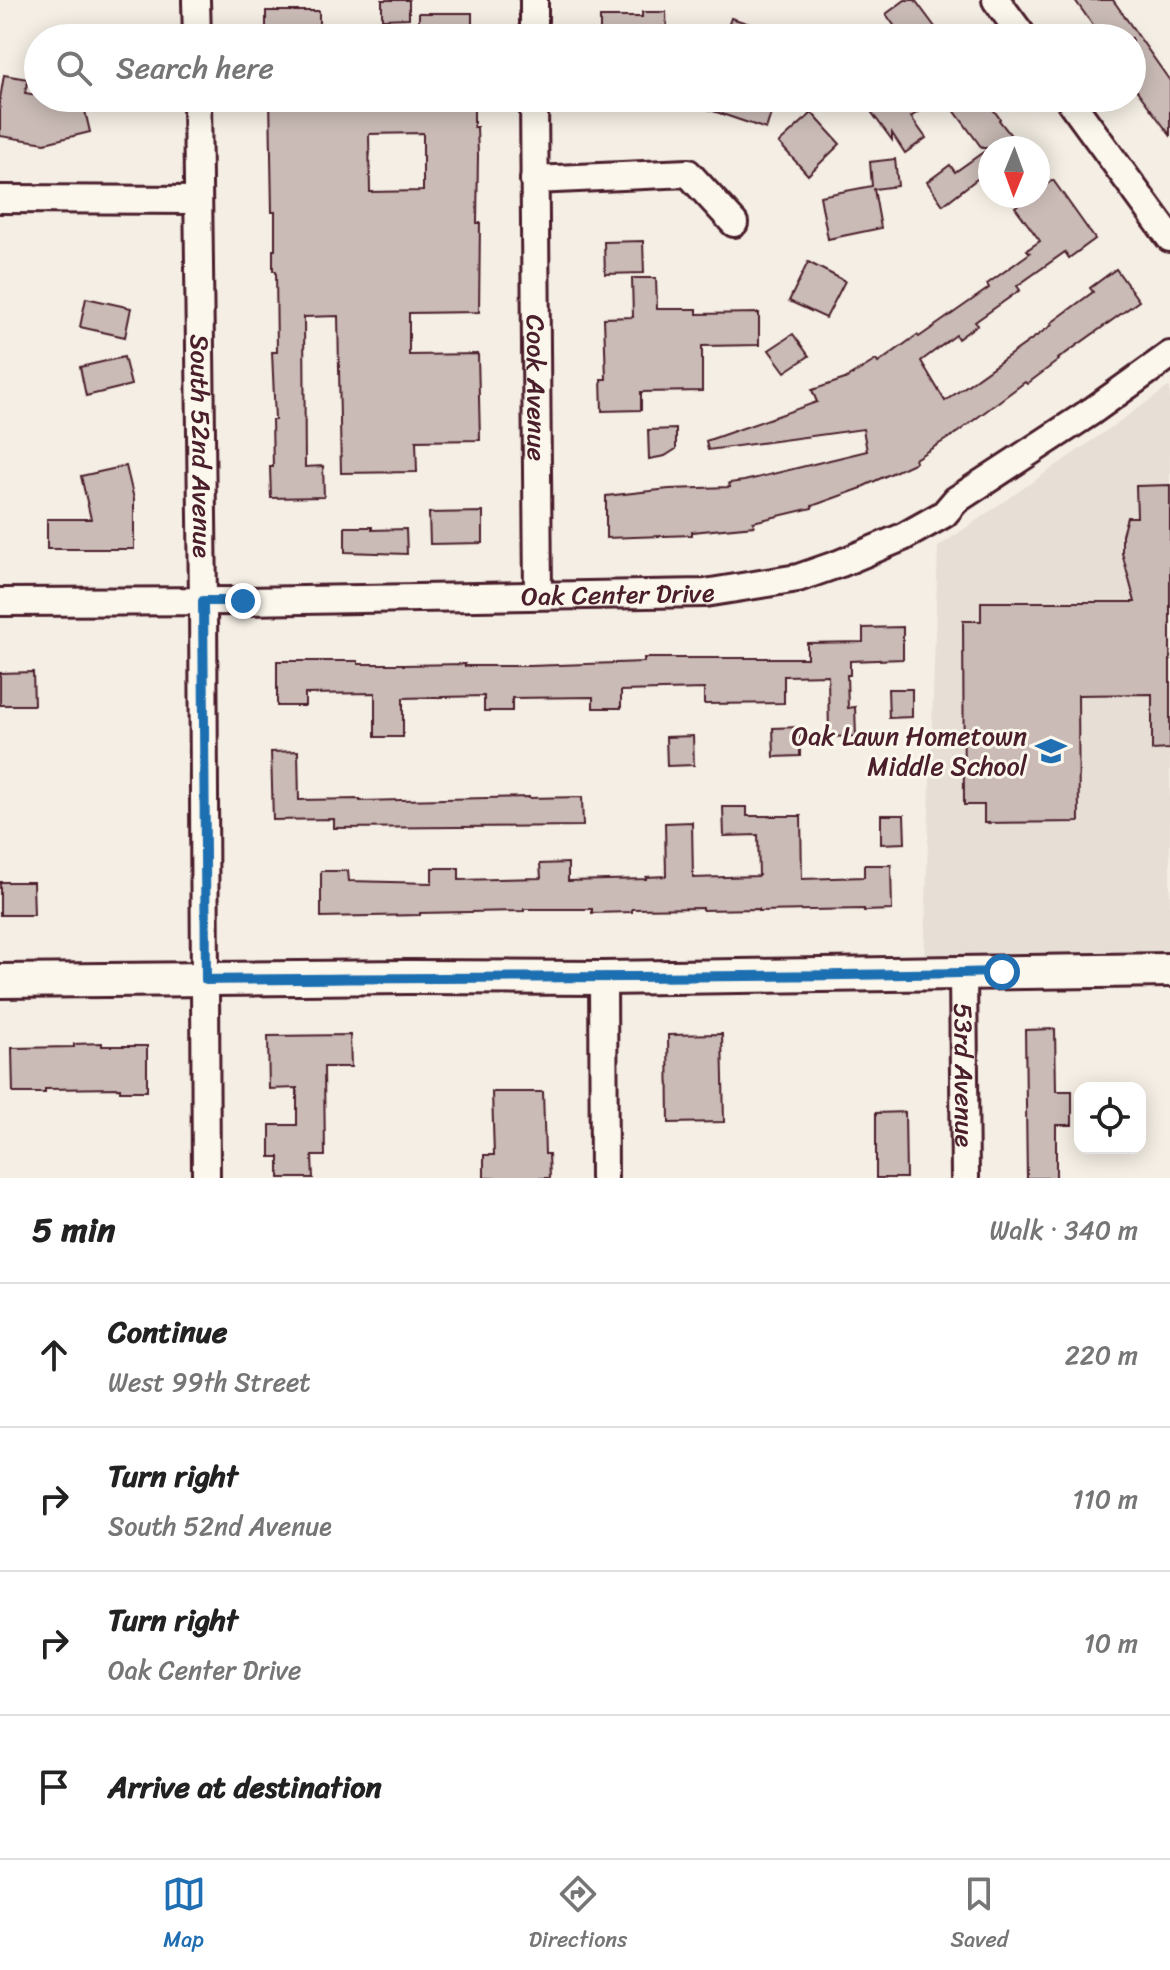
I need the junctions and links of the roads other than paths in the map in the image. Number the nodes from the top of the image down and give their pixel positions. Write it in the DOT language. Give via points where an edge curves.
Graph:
graph roads {
  1 [pos="196,0"];
  2 [pos="534,0"];
  3 [pos="996,0"];
  4 [pos="197,24"];
  5 [pos="534,24"];
  6 [pos="1014,24"];
  7 [pos="197,112"];
  8 [pos="534,112"];
  9 [pos="1078,112"];
  10 [pos="534,180"];
  11 [pos="0,199"];
  12 [pos="198,200"];
  13 [pos="734,223"];
  14 [pos="1170,238"];
  15 [pos="1170,355"];
  16 [pos="538,595"];
  17 [pos="203,601"];
  18 [pos="0,602"];
  19 [pos="1170,970"];
  20 [pos="963,973"];
  21 [pos="603,978"];
  22 [pos="206,980"];
  23 [pos="0,981"];
  24 [pos="206,1178"];
  25 [pos="604,1178"];
  26 [pos="965,1178"];
  1 -- 4 [label="street"];
  2 -- 5 [label="street"];
  3 -- 6 [label="street"];
  7 -- 12 [label="street, South 52nd Avenue"];
  8 -- 10 [label="street, Cook Avenue"];
  9 -- 14 [label="street"];
  10 -- 13 [label="street" via="688,173"];
  10 -- 16 [label="street, Cook Avenue"];
  11 -- 12 [label="street"];
  12 -- 17 [label="street, South 52nd Avenue"];
  15 -- 16 [label="street, Oak Center Drive" via="956,500 944,514 841,563 798,578 705,593"];
  16 -- 17 [label="street, Oak Center Drive"];
  17 -- 18 [label="street, Oak Center Drive"];
  17 -- 22 [label="street, South 52nd Avenue"];
  19 -- 20 [label="street"];
  20 -- 21 [label="street"];
  20 -- 26 [label="street, 53rd Avenue"];
  21 -- 22 [label="street"];
  21 -- 25 [label="street"];
  22 -- 23 [label="street"];
  22 -- 24 [label="street, South 52nd Avenue"];
}
